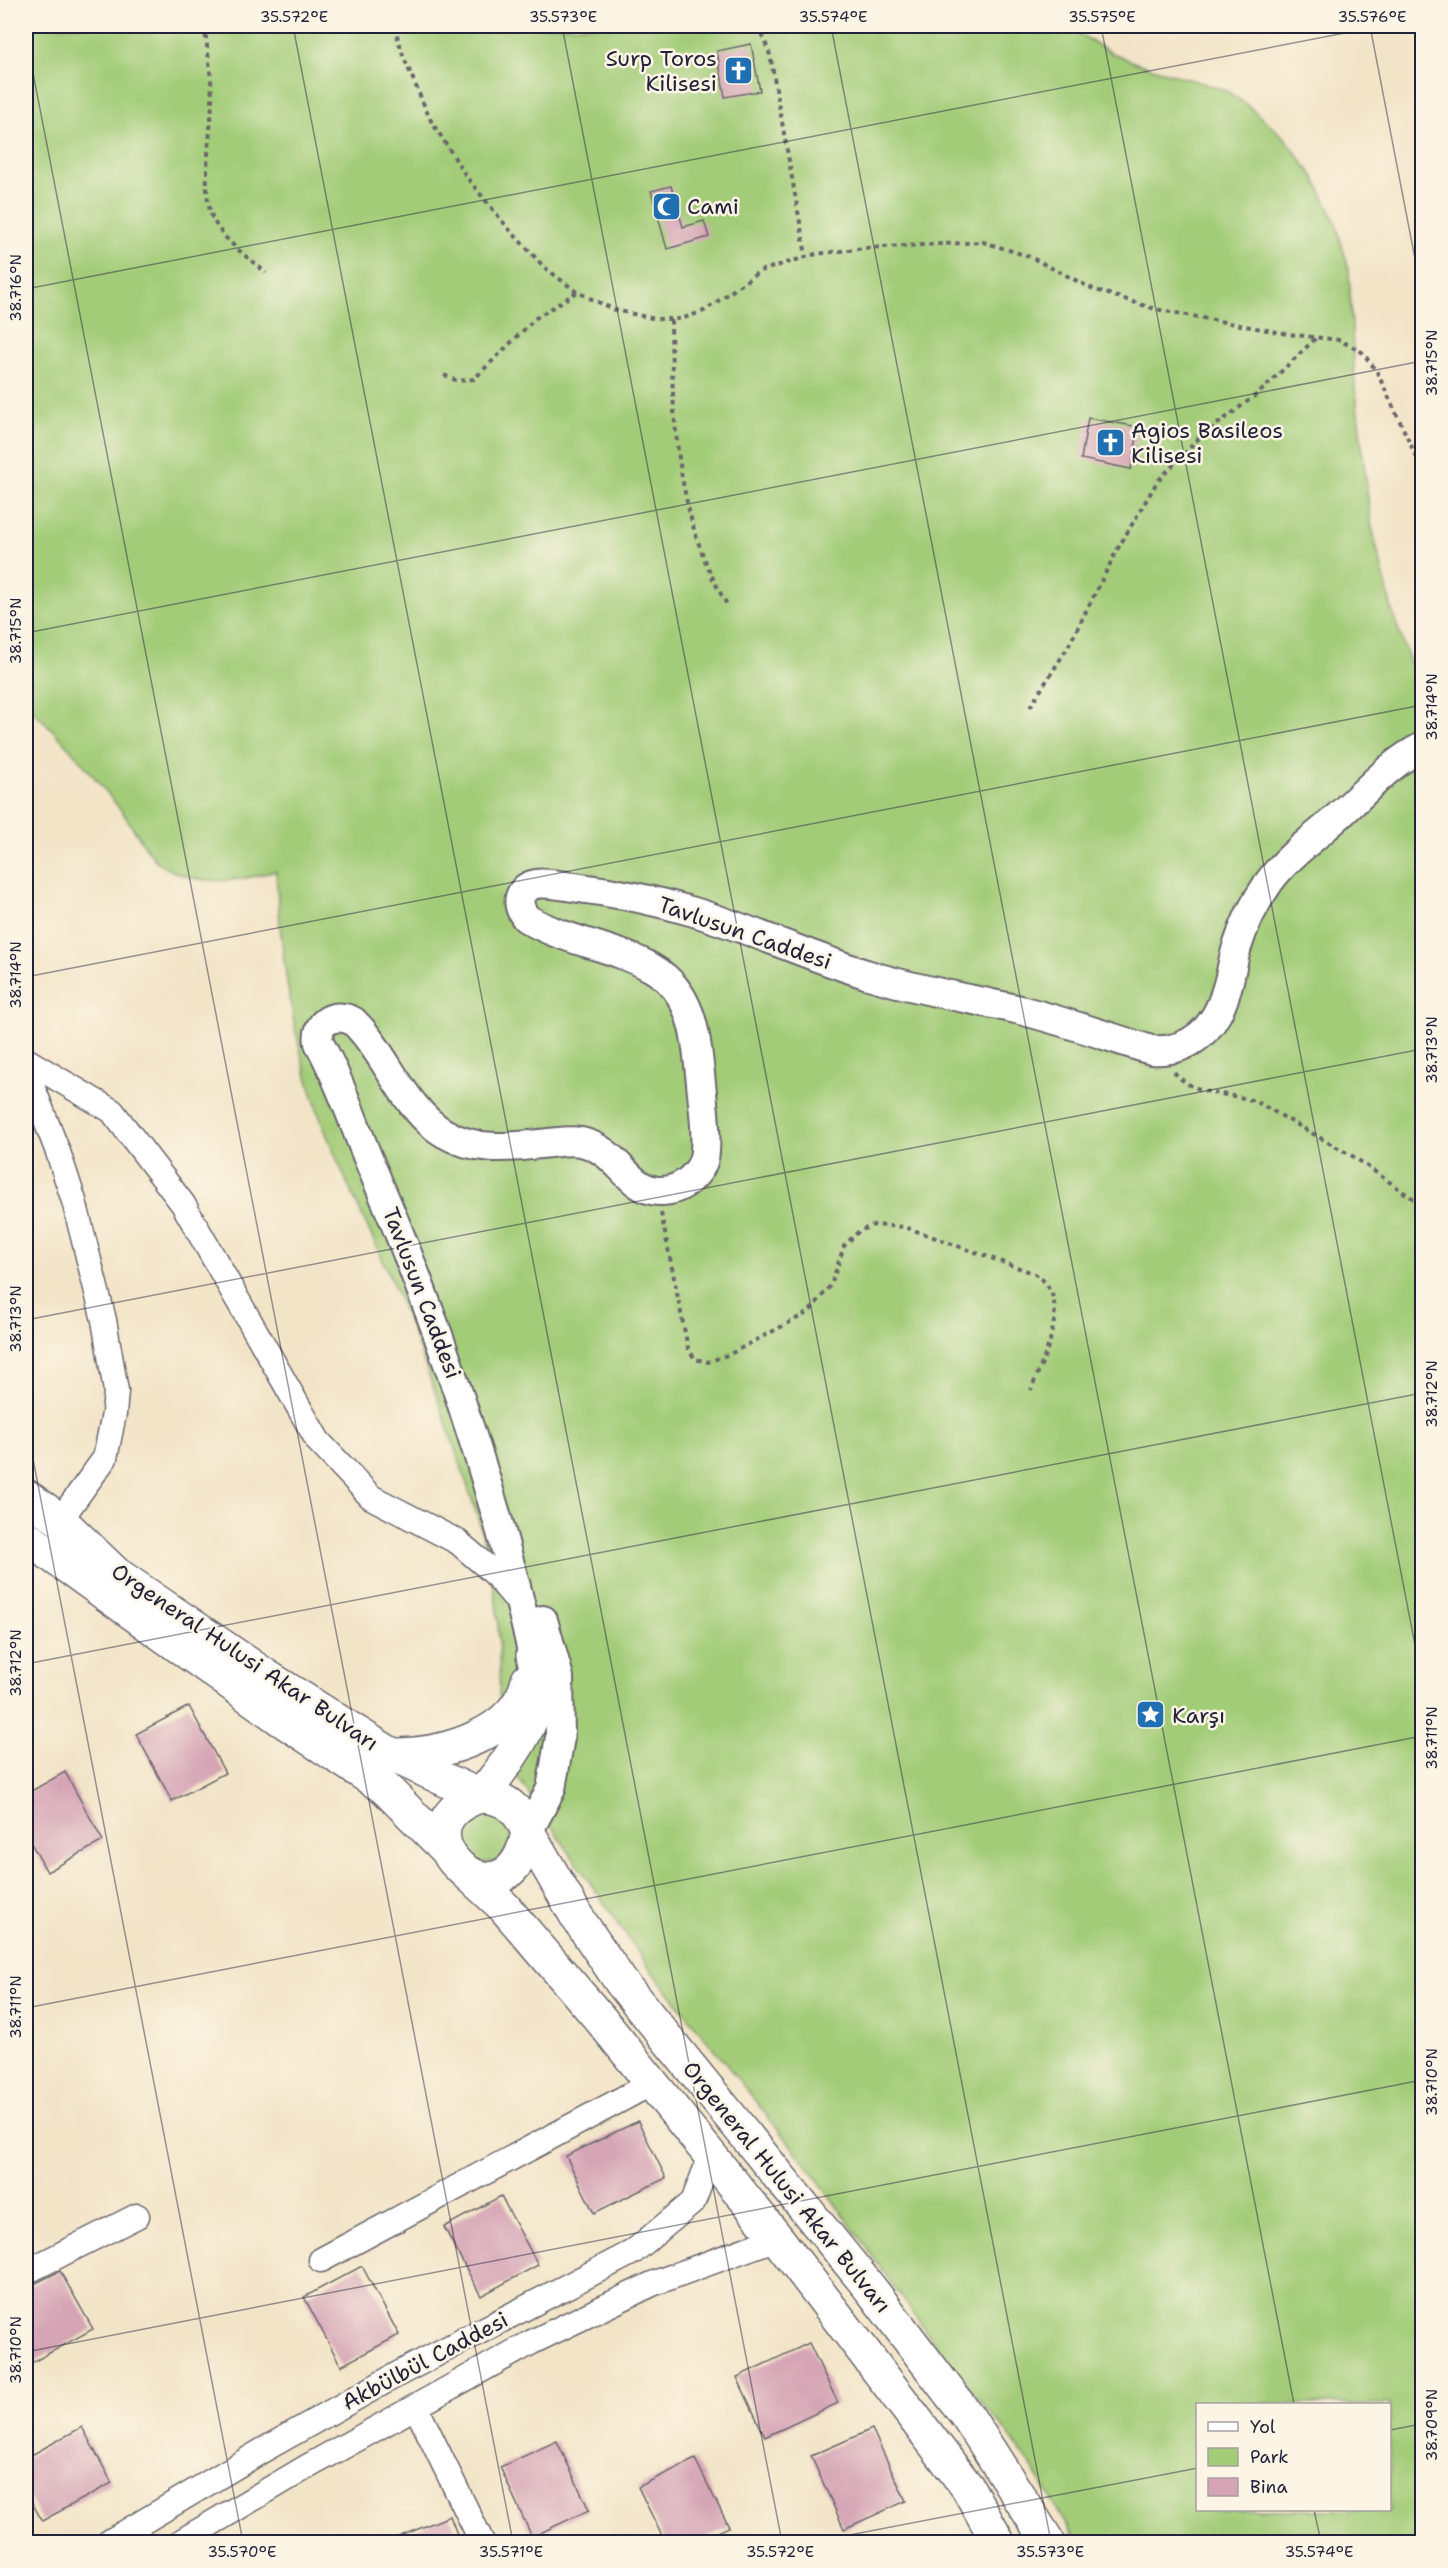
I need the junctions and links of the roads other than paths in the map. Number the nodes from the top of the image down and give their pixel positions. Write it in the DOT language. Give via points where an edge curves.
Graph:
graph roads {
  1 [pos="1422,747"];
  2 [pos="26,1060"];
  3 [pos="26,1070"];
  4 [pos="26,1496"];
  5 [pos="60,1520"];
  6 [pos="26,1537"];
  7 [pos="508,1554"];
  8 [pos="522,1607"];
  9 [pos="533,1655"];
  10 [pos="392,1755"];
  11 [pos="480,1796"];
  12 [pos="528,1832"];
  13 [pos="446,1849"];
  14 [pos="467,1873"];
  15 [pos="652,2083"];
  16 [pos="711,2155"];
  17 [pos="137,2216"];
  18 [pos="777,2238"];
  19 [pos="321,2260"];
  20 [pos="26,2272"];
  21 [pos="416,2407"];
  22 [pos="110,2542"];
  23 [pos="180,2542"];
  24 [pos="482,2542"];
  25 [pos="998,2542"];
  26 [pos="1048,2542"];
  1 -- 7 [label="street, Tavlusun Caddesi" via="1390,768 1282,864 1246,923 1215,1016 1192,1042 1163,1051 1016,1009 879,978 663,904 545,883 531,886 520,899 526,918 652,968 679,993 690,1015 706,1133 705,1160 698,1171 674,1190 648,1189 632,1180 606,1153 579,1142 490,1148 457,1139 429,1122 353,1021 340,1017 326,1020 319,1030 319,1043 441,1338"];
  2 -- 8 [label="street" via="112,1111 183,1204 318,1441 371,1497 458,1542 494,1573"];
  3 -- 5 [label="street" via="80,1221 116,1391 105,1458"];
  4 -- 5 [label="main road, Orgeneral Hulusi Akar Bulvarı"];
  5 -- 10 [label="main road, Orgeneral Hulusi Akar Bulvarı" via="115,1573 266,1676"];
  6 -- 13 [label="main road, Orgeneral Hulusi Akar Bulvarı" via="282,1720 385,1788"];
  7 -- 8 [label="street, Tavlusun Caddesi"];
  7 -- 12 [label="street, Tavlusun Caddesi" via="534,1599 559,1677 560,1737 550,1789"];
  8 -- 9 [label="street, Tavlusun Caddesi"];
  9 -- 10 [label="main road" via="527,1688 520,1702 486,1733 440,1751"];
  9 -- 11 [label="main road" via="539,1683 529,1722 500,1773"];
  10 -- 11 [label="main road, Orgeneral Hulusi Akar Bulvarı"];
  11 -- 12 [label="main road" via="494,1796 507,1802 517,1810"];
  11 -- 13 [label="main road" via="466,1800 447,1821"];
  12 -- 14 [label="main road" via="521,1857 503,1874 479,1877"];
  12 -- 26 [label="main road, Orgeneral Hulusi Akar Bulvarı" via="577,1917 621,1982 880,2301 968,2417"];
  13 -- 14 [label="main road" via="453,1862"];
  14 -- 15 [label="main road, Orgeneral Hulusi Akar Bulvarı" via="504,1907"];
  15 -- 16 [label="main road, Orgeneral Hulusi Akar Bulvarı"];
  15 -- 19 [label="street"];
  16 -- 18 [label="main road, Orgeneral Hulusi Akar Bulvarı"];
  16 -- 22 [label="street, Akbülbül Caddesi" via="693,2202 633,2252 390,2378"];
  17 -- 20 [label="street"];
  18 -- 21 [label="street, Akbülbül Caddesi" via="652,2284 532,2342"];
  18 -- 25 [label="main road, Orgeneral Hulusi Akar Bulvarı" via="968,2488"];
  21 -- 23 [label="street, Akbülbül Caddesi"];
  21 -- 24 [label="street"];
}
